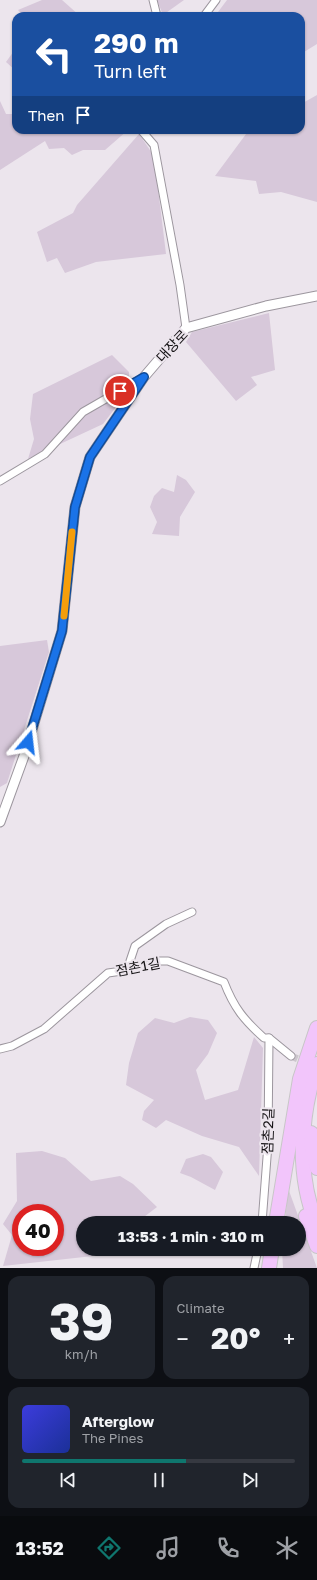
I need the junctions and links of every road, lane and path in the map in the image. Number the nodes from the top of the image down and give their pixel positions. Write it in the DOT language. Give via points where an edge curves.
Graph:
graph roads {
  1 [pos="153,0"];
  2 [pos="216,0"];
  3 [pos="156,12"];
  4 [pos="207,12"];
  5 [pos="144,134"];
  6 [pos="317,296"];
  7 [pos="186,328"];
  8 [pos="144,377"];
  9 [pos="0,481"];
  10 [pos="0,822"];
  11 [pos="192,912"];
  12 [pos="127,970"];
  13 [pos="317,1028"];
  14 [pos="269,1038"];
  15 [pos="0,1049"];
  16 [pos="291,1056"];
  17 [pos="317,1065"];
  18 [pos="296,1103"];
  19 [pos="317,1168"];
  20 [pos="263,1216"];
  21 [pos="277,1216"];
  22 [pos="317,1225"];
  23 [pos="317,1246"];
  24 [pos="257,1256"];
  25 [pos="271,1256"];
  26 [pos="254,1268"];
  27 [pos="269,1268"];
  1 -- 3 [label="street"];
  2 -- 4 [label="street"];
  5 -- 7 [label="street" via="154,145"];
  6 -- 7 [label="street, 대장로" via="266,306"];
  7 -- 8 [label="street, 대장로"];
  8 -- 9 [label="street" via="83,412 45,454"];
  8 -- 10 [label="street, 대장로" via="90,457 75,507 62,631 24,756"];
  11 -- 12 [label="street" via="166,924 135,946"];
  12 -- 14 [label="street, 점촌1길" via="168,962 224,982 232,1002 244,1020 264,1038"];
  12 -- 15 [label="street, 점촌1길" via="108,973 44,1029 12,1046"];
  13 -- 18 [label="highway" via="300,1079"];
  14 -- 16 [label="street, 점촌1길"];
  14 -- 20 [label="street, 점촌2길" via="268,1144"];
  17 -- 19 [label="highway" via="310,1131"];
  17 -- 22 [label="highway" via="308,1089 302,1147 308,1195"];
  18 -- 21 [label="highway"];
  18 -- 23 [label="highway" via="295,1145 299,1188 303,1208"];
  24 -- 26 [label="street"];
  25 -- 27 [label="highway"];
}
